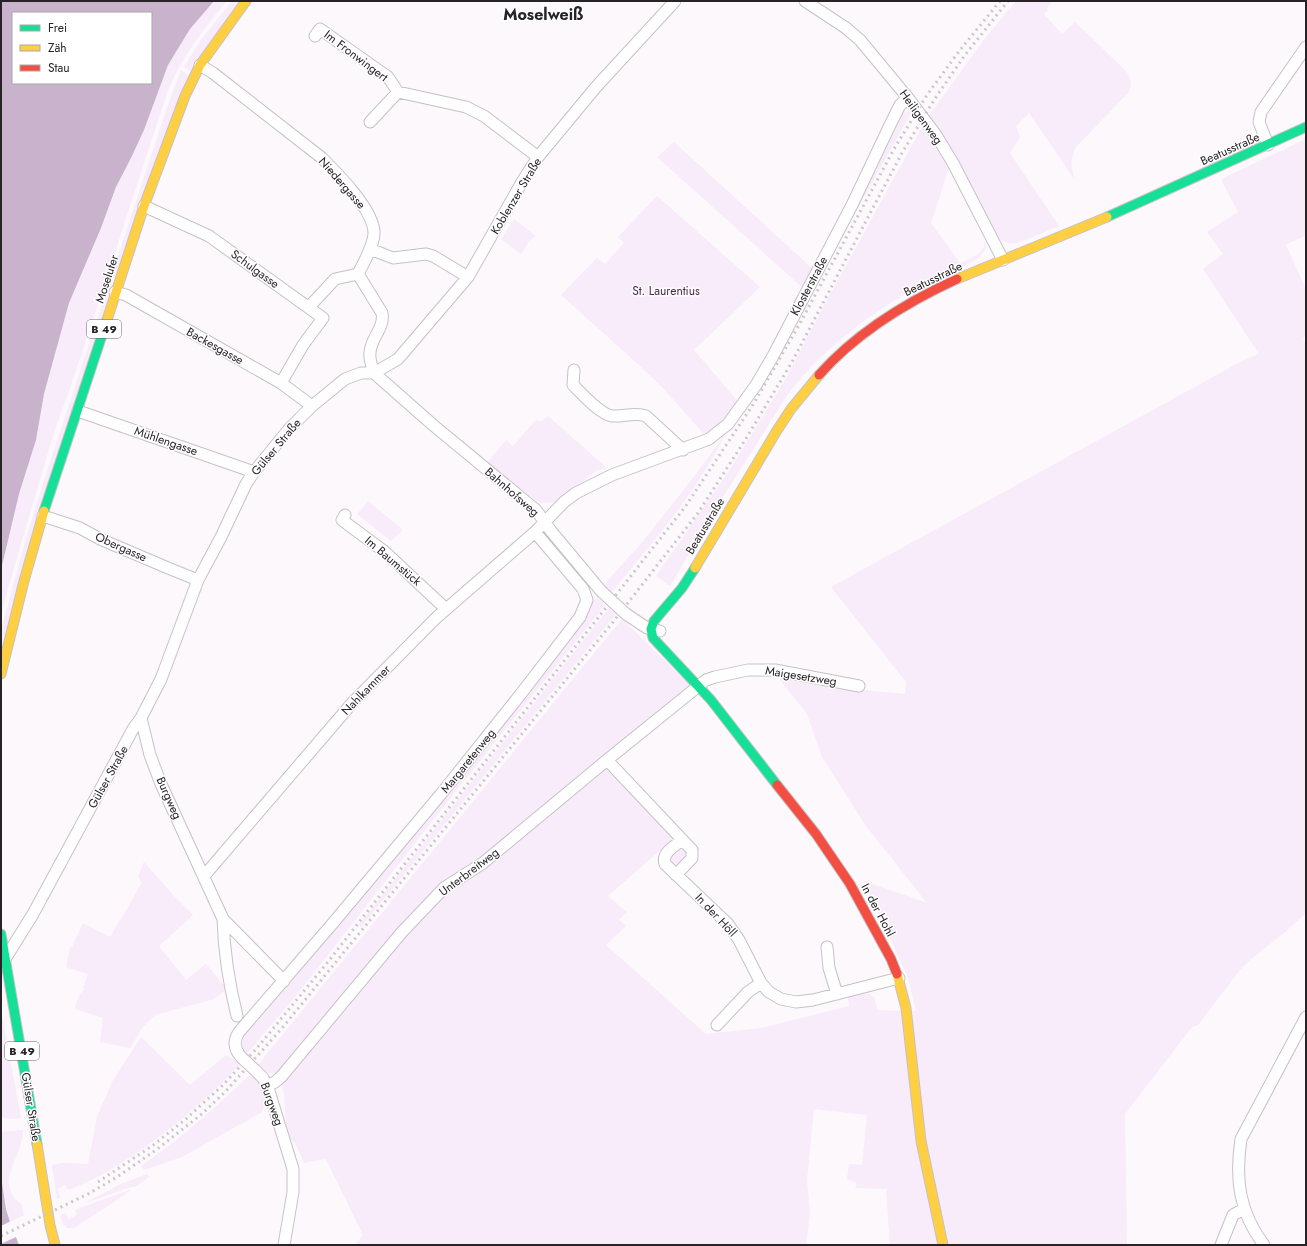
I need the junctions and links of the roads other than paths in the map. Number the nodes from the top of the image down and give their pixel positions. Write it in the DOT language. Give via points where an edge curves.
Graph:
graph roads {
  1 [pos="246,1"];
  2 [pos="676,1"];
  3 [pos="805,1"];
  4 [pos="315,36"];
  5 [pos="1306,47"];
  6 [pos="200,65"];
  7 [pos="398,92"];
  8 [pos="908,98"];
  9 [pos="370,122"];
  10 [pos="1306,127"];
  11 [pos="1268,145"];
  12 [pos="538,157"];
  13 [pos="144,206"];
  14 [pos="370,249"];
  15 [pos="1003,260"];
  16 [pos="358,274"];
  17 [pos="468,277"];
  18 [pos="115,292"];
  19 [pos="309,307"];
  20 [pos="574,370"];
  21 [pos="374,372"];
  22 [pos="281,383"];
  23 [pos="312,406"];
  24 [pos="78,411"];
  25 [pos="683,450"];
  26 [pos="254,472"];
  27 [pos="345,515"];
  28 [pos="43,516"];
  29 [pos="544,522"];
  30 [pos="535,532"];
  31 [pos="198,580"];
  32 [pos="446,609"];
  33 [pos="656,630"];
  34 [pos="1,674"];
  35 [pos="698,685"];
  36 [pos="859,686"];
  37 [pos="142,718"];
  38 [pos="607,760"];
  39 [pos="682,840"];
  40 [pos="676,874"];
  41 [pos="204,876"];
  42 [pos="223,919"];
  43 [pos="1,934"];
  44 [pos="827,947"];
  45 [pos="5,959"];
  46 [pos="898,978"];
  47 [pos="284,981"];
  48 [pos="761,983"];
  49 [pos="837,994"];
  50 [pos="237,1016"];
  51 [pos="1306,1017"];
  52 [pos="717,1025"];
  53 [pos="267,1086"];
  54 [pos="1244,1209"];
  55 [pos="55,1245"];
  56 [pos="284,1245"];
  57 [pos="943,1245"];
  58 [pos="1221,1245"];
  59 [pos="1264,1245"];
  1 -- 6 [label="street, Moselufer / B 49"];
  2 -- 12 [label="street, Koblenzer Straße" via="596,87"];
  3 -- 8 [label="street, Heiligenweg" via="860,40"];
  4 -- 7 [label="street, Im Fronwingert" via="320,28 388,77"];
  5 -- 11 [label="street" via="1261,112 1259,122"];
  6 -- 13 [label="street, Moselufer / B 49" via="182,102"];
  6 -- 14 [label="street, Niedergasse" via="322,158 336,173 371,218 374,234"];
  7 -- 9 [label="street, Im Fronwingert"];
  7 -- 12 [label="street, Im Fronwingert" via="466,107 484,116"];
  8 -- 15 [label="street, Heiligenweg" via="953,163"];
  8 -- 25 [label="street, Klosterstraße" via="900,105 852,204 756,385 728,424 710,439"];
  10 -- 11 [label="street, Beatusstraße"];
  11 -- 15 [label="street, Beatusstraße" via="1111,216"];
  12 -- 17 [label="street, Koblenzer Straße"];
  13 -- 18 [label="street, Moselufer / B 49"];
  13 -- 19 [label="street, Schulgasse" via="210,236"];
  14 -- 16 [label="street"];
  14 -- 17 [label="street" via="393,258 426,254 433,256"];
  15 -- 33 [label="street, Beatusstraße" via="948,283 898,310 871,328 825,367 784,419 682,588 653,623"];
  16 -- 19 [label="street" via="335,279"];
  16 -- 21 [label="street" via="383,318 370,347 369,355"];
  17 -- 21 [label="street, Koblenzer Straße" via="398,359"];
  18 -- 22 [label="street, Backesgasse" via="126,295"];
  18 -- 24 [label="street, Moselufer / B 49"];
  19 -- 22 [label="street, Schulgasse" via="323,318 303,345"];
  20 -- 25 [label="street" via="573,385 604,413 612,416 646,416"];
  21 -- 23 [label="street, Gülser Straße" via="361,372 348,377"];
  21 -- 29 [label="street, Bahnhofsweg" via="433,425 536,510"];
  22 -- 23 [label="street, Backesgasse"];
  23 -- 26 [label="street, Gülser Straße" via="289,429"];
  24 -- 26 [label="street, Mühlengasse"];
  24 -- 28 [label="street, Moselufer / B 49"];
  25 -- 29 [label="street, Klosterstraße" via="612,475 576,493"];
  26 -- 31 [label="street, Gülser Straße"];
  27 -- 32 [label="street, Im Baumstück" via="342,520 385,552"];
  28 -- 31 [label="street, Obergasse" via="80,528 100,539"];
  28 -- 34 [label="street, Moselufer / B 49"];
  29 -- 30 [label="street, Nahlkammer"];
  29 -- 33 [label="street, Bahnhofsweg, bridge" via="601,591 626,614 645,627"];
  30 -- 32 [label="street, Nahlkammer"];
  30 -- 47 [label="street, Margaretenweg" via="582,589 587,600 583,611 482,743"];
  31 -- 37 [label="street, Gülser Straße" via="161,679"];
  32 -- 41 [label="street, Nahlkammer" via="353,702"];
  33 -- 35 [label="street, In der Hohl" via="652,638"];
  35 -- 36 [label="street, Maigesetzweg" via="708,679 757,670 775,670"];
  35 -- 38 [label="street, Unterbreitweg"];
  35 -- 46 [label="street, In der Hohl" via="816,834 850,884"];
  37 -- 41 [label="street, Burgweg" via="150,755"];
  37 -- 45 [label="street, Gülser Straße" via="133,729 33,914"];
  38 -- 39 [label="street"];
  38 -- 53 [label="street, Unterbreitweg" via="483,863 444,888 402,932 281,1077"];
  39 -- 40 [label="street" via="692,850 692,858"];
  39 -- 40 [label="street, In der Höll" via="664,858 665,864"];
  40 -- 48 [label="street, In der Höll" via="732,929"];
  41 -- 42 [label="street, Burgweg"];
  42 -- 47 [label="street, Burgweg"];
  42 -- 50 [label="street, Burgweg" via="231,993"];
  43 -- 45 [label="street, B 49"];
  44 -- 49 [label="street" via="829,968"];
  45 -- 55 [label="street, Gülser Straße / B 49"];
  46 -- 49 [label="street, In der Höll"];
  46 -- 57 [label="street, In der Hohl" via="906,1008 921,1141"];
  47 -- 53 [label="street, Burgweg, bridge" via="236,1036 234,1043 241,1057 263,1078"];
  48 -- 49 [label="street, In der Höll" via="769,992 787,1001 803,1001"];
  48 -- 52 [label="street" via="748,992"];
  51 -- 54 [label="street" via="1241,1139 1238,1160 1239,1185"];
  53 -- 56 [label="street, Burgweg" via="293,1173 293,1192"];
  54 -- 58 [label="street" via="1233,1215"];
  54 -- 59 [label="street" via="1249,1223"];
}
